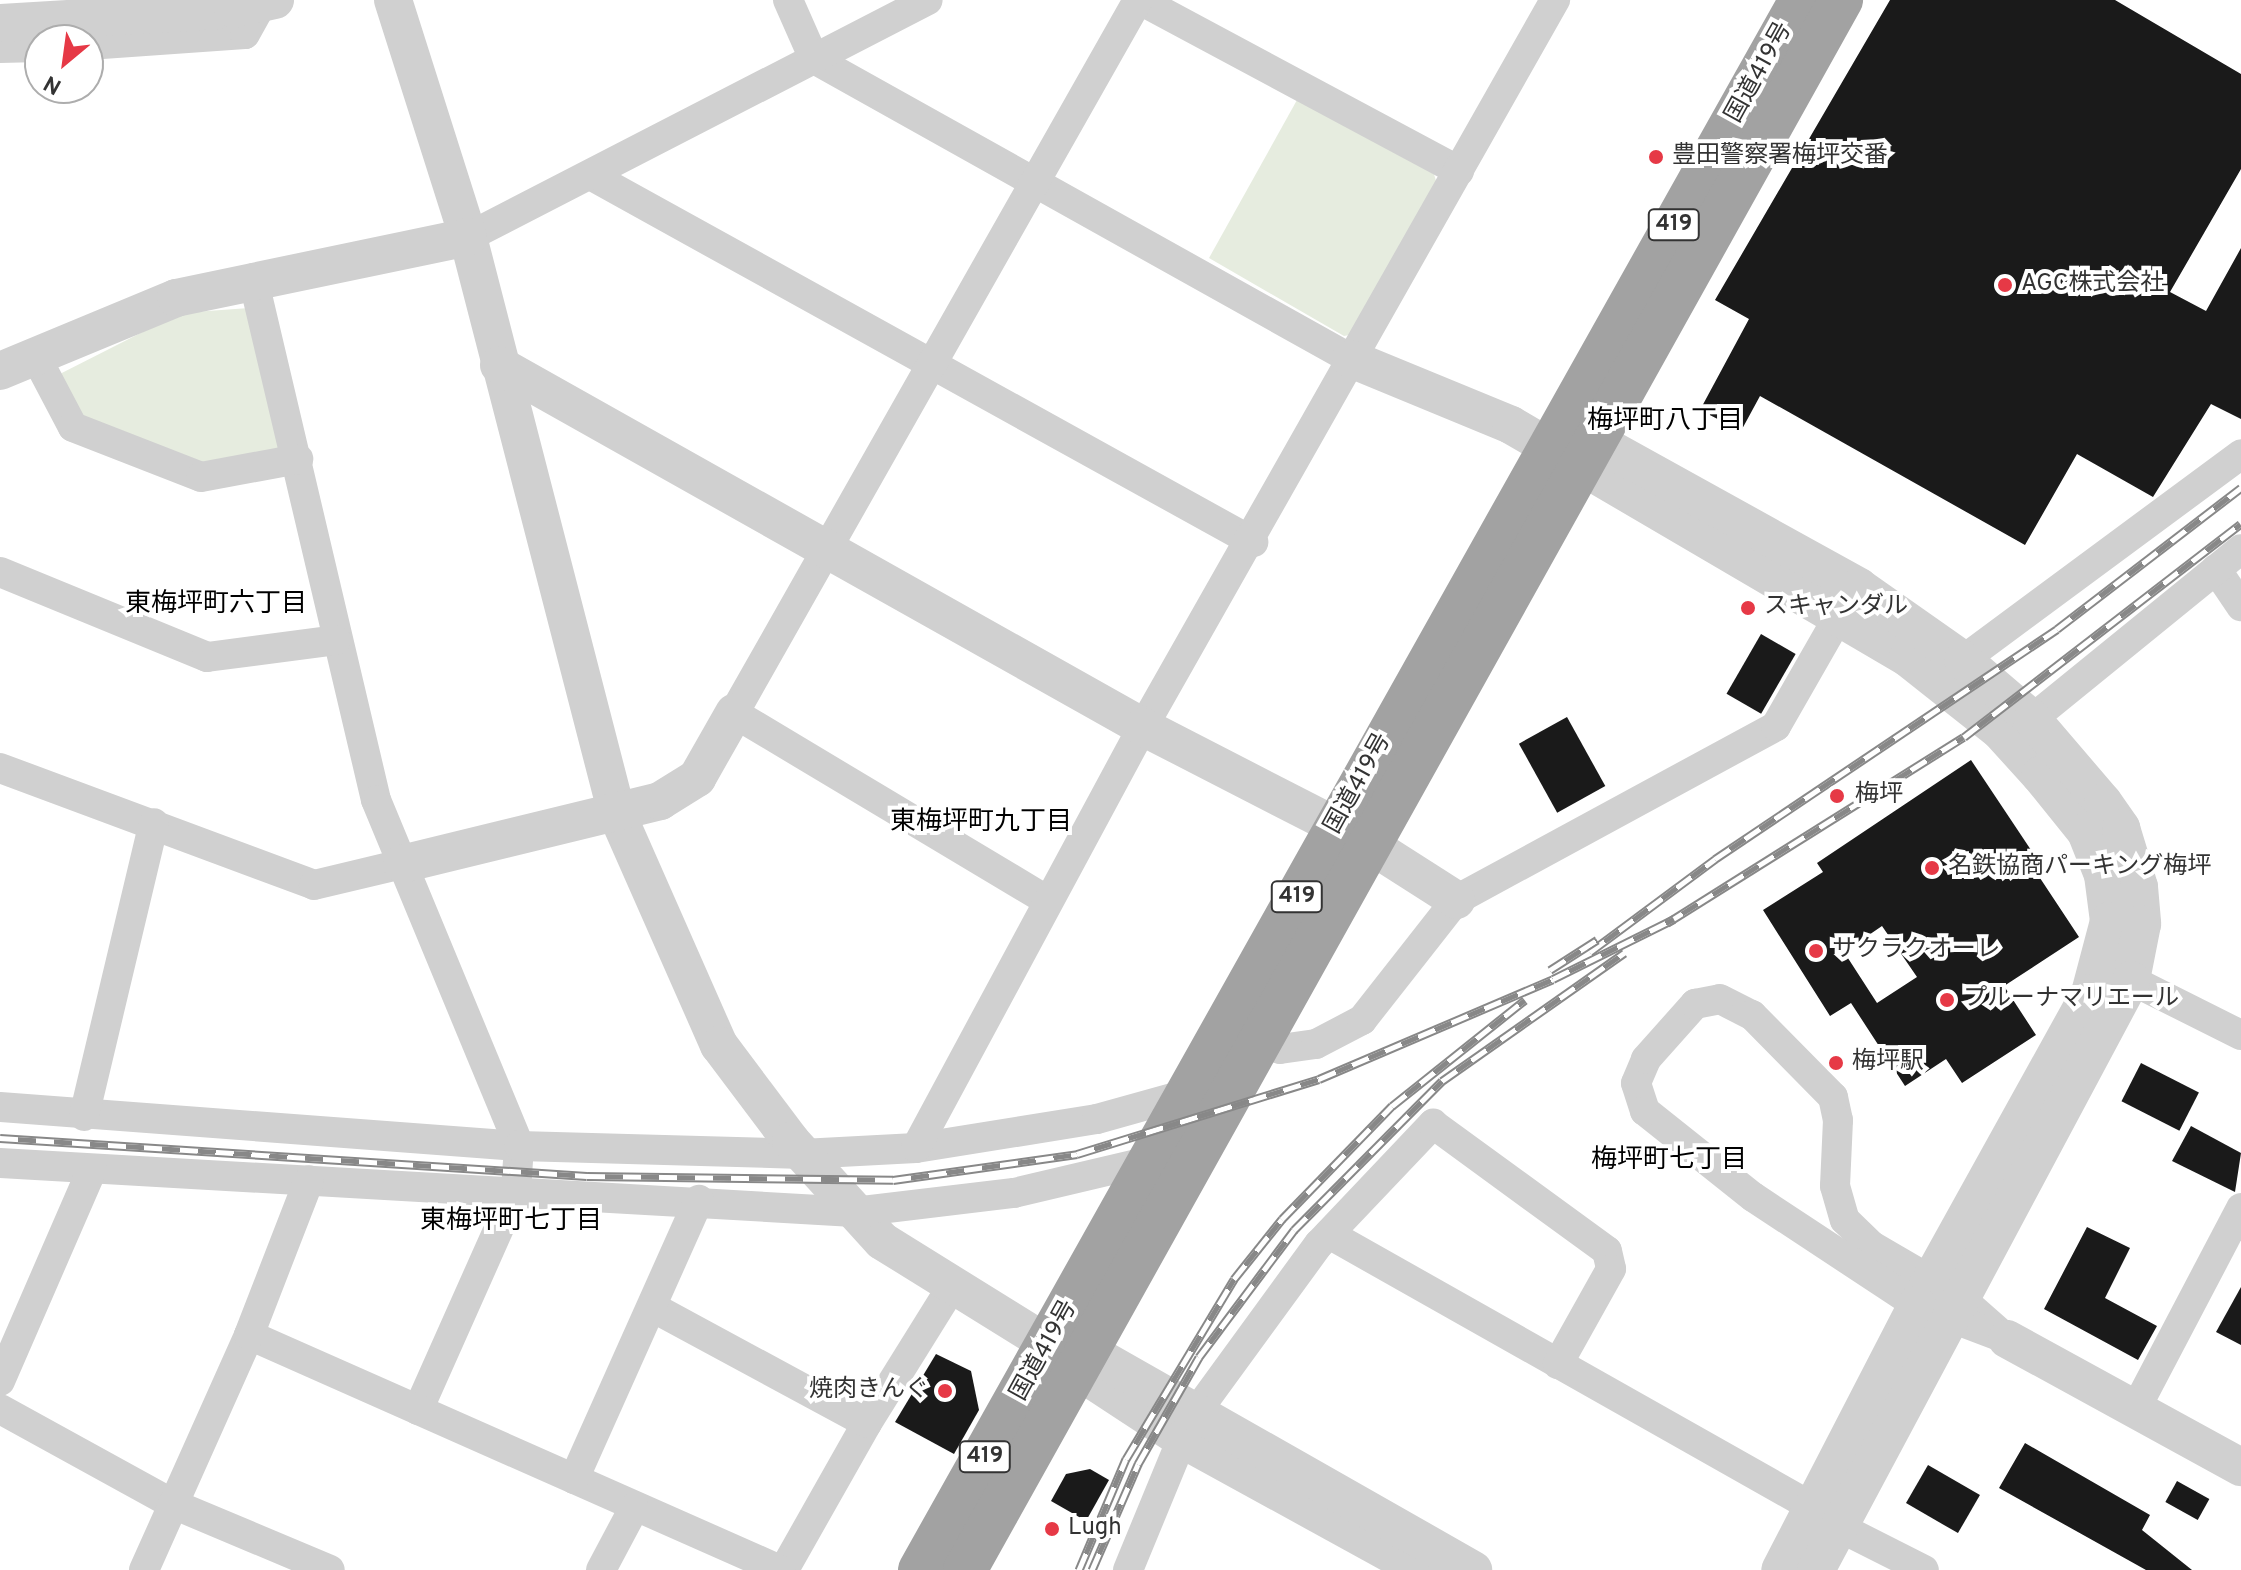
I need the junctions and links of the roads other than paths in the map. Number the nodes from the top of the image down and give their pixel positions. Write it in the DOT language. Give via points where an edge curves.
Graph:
graph roads {
  1 [pos="134,0"];
  2 [pos="393,0"];
  3 [pos="788,0"];
  4 [pos="928,0"];
  5 [pos="1139,0"];
  6 [pos="1555,0"];
  7 [pos="1801,0"];
  8 [pos="1841,0"];
  9 [pos="269,1"];
  10 [pos="188,12"];
  11 [pos="0,23"];
  12 [pos="104,44"];
  13 [pos="24,47"];
  14 [pos="0,48"];
  15 [pos="814,59"];
  16 [pos="1459,171"];
  17 [pos="592,176"];
  18 [pos="1036,178"];
  19 [pos="468,237"];
  20 [pos="253,278"];
  21 [pos="35,355"];
  22 [pos="1351,359"];
  23 [pos="933,361"];
  24 [pos="499,365"];
  25 [pos="0,371"];
  26 [pos="1571,445"];
  27 [pos="2241,454"];
  28 [pos="298,459"];
  29 [pos="1253,542"];
  30 [pos="830,546"];
  31 [pos="2241,549"];
  32 [pos="2216,569"];
  33 [pos="0,572"];
  34 [pos="2241,606"];
  35 [pos="1839,616"];
  36 [pos="336,640"];
  37 [pos="1963,660"];
  38 [pos="734,713"];
  39 [pos="2032,719"];
  40 [pos="1143,727"];
  41 [pos="0,769"];
  42 [pos="617,814"];
  43 [pos="154,823"];
  44 [pos="1352,834"];
  45 [pos="402,864"];
  46 [pos="1456,900"];
  47 [pos="1048,901"];
  48 [pos="2131,980"];
  49 [pos="2241,1035"];
  50 [pos="1260,1042"];
  51 [pos="1190,1093"];
  52 [pos="0,1107"];
  53 [pos="84,1116"];
  54 [pos="519,1146"];
  55 [pos="916,1148"];
  56 [pos="802,1154"];
  57 [pos="1149,1161"];
  58 [pos="0,1163"];
  59 [pos="92,1169"];
  60 [pos="309,1180"];
  61 [pos="516,1190"];
  62 [pos="699,1200"];
  63 [pos="2241,1208"];
  64 [pos="854,1212"];
  65 [pos="1329,1234"];
  66 [pos="951,1288"];
  67 [pos="1938,1301"];
  68 [pos="654,1308"];
  69 [pos="249,1335"];
  70 [pos="2007,1339"];
  71 [pos="1069,1354"];
  72 [pos="1558,1364"];
  73 [pos="0,1381"];
  74 [pos="0,1409"];
  75 [pos="418,1410"];
  76 [pos="2135,1410"];
  77 [pos="867,1423"];
  78 [pos="1190,1425"];
  79 [pos="2241,1467"];
  80 [pos="574,1479"];
  81 [pos="173,1504"];
  82 [pos="634,1508"];
  83 [pos="1827,1518"];
  84 [pos="144,1570"];
  85 [pos="330,1570"];
  86 [pos="601,1570"];
  87 [pos="782,1570"];
  88 [pos="920,1570"];
  89 [pos="965,1570"];
  90 [pos="1128,1570"];
  91 [pos="1420,1570"];
  92 [pos="1473,1570"];
  93 [pos="1780,1570"];
  94 [pos="1816,1570"];
  95 [pos="1924,1570"];
  1 -- 10 [label="street"];
  2 -- 19 [label="street"];
  3 -- 15 [label="street"];
  4 -- 15 [label="street"];
  5 -- 16 [label="street"];
  5 -- 18 [label="street"];
  6 -- 16 [label="street"];
  7 -- 26 [label="highway, 国道419号 / 419"];
  8 -- 26 [label="highway, 国道419号 / 419"];
  9 -- 10 [label="street"];
  9 -- 12 [label="street" via="245,34"];
  10 -- 11 [label="street"];
  13 -- 14 [label="street"];
  15 -- 17 [label="street"];
  15 -- 18 [label="street"];
  16 -- 22 [label="street"];
  17 -- 19 [label="street"];
  17 -- 23 [label="street"];
  18 -- 22 [label="street"];
  18 -- 23 [label="street"];
  19 -- 20 [label="street"];
  19 -- 24 [label="street"];
  20 -- 21 [label="street" via="176,298"];
  20 -- 28 [label="street"];
  21 -- 25 [label="street"];
  21 -- 28 [label="street" via="73,427 201,477"];
  22 -- 26 [label="street"];
  22 -- 29 [label="street"];
  23 -- 29 [label="street"];
  23 -- 30 [label="street"];
  24 -- 30 [label="street"];
  24 -- 42 [label="street"];
  26 -- 35 [label="street"];
  26 -- 37 [label="street" via="1859,587"];
  26 -- 44 [label="highway, 国道419号 / 419"];
  27 -- 37 [label="street"];
  28 -- 36 [label="street"];
  29 -- 40 [label="street"];
  30 -- 38 [label="street"];
  30 -- 40 [label="street"];
  31 -- 32 [label="street"];
  32 -- 34 [label="street"];
  32 -- 39 [label="street"];
  33 -- 36 [label="street" via="207,657"];
  35 -- 46 [label="street" via="1776,726"];
  35 -- 67 [label="street" via="1908,658 1999,730 2086,832 2103,875 2109,921 2090,993"];
  36 -- 45 [label="street" via="376,800"];
  37 -- 39 [label="street"];
  38 -- 42 [label="street" via="697,778 660,801"];
  38 -- 47 [label="street"];
  39 -- 48 [label="street" via="2121,828 2142,924"];
  40 -- 44 [label="street"];
  40 -- 47 [label="street"];
  41 -- 43 [label="street"];
  42 -- 45 [label="street"];
  42 -- 56 [label="street" via="719,1045"];
  43 -- 45 [label="street" via="314,885"];
  43 -- 53 [label="street"];
  44 -- 46 [label="street"];
  44 -- 50 [label="highway, 国道419号 / 419"];
  44 -- 51 [label="highway, 国道419号 / 419"];
  45 -- 54 [label="street"];
  46 -- 50 [label="street" via="1362,1020 1316,1044 1280,1049"];
  47 -- 55 [label="street"];
  48 -- 49 [label="street"];
  48 -- 67 [label="street"];
  50 -- 71 [label="highway, 国道419号 / 419"];
  51 -- 55 [label="street" via="1097,1119"];
  51 -- 57 [label="highway, 国道419号 / 419"];
  52 -- 53 [label="street"];
  53 -- 54 [label="street"];
  54 -- 56 [label="street"];
  54 -- 61 [label="street"];
  55 -- 56 [label="street"];
  56 -- 64 [label="street"];
  57 -- 64 [label="street" via="1014,1193"];
  57 -- 71 [label="highway, 国道419号 / 419"];
  58 -- 59 [label="street"];
  59 -- 60 [label="street"];
  59 -- 73 [label="street"];
  60 -- 61 [label="street"];
  60 -- 69 [label="street"];
  61 -- 62 [label="street"];
  61 -- 75 [label="street"];
  62 -- 64 [label="street"];
  62 -- 68 [label="street"];
  63 -- 76 [label="street"];
  64 -- 66 [label="street" via="882,1241"];
  65 -- 72 [label="street"];
  65 -- 72 [label="street" via="1433,1124 1447,1129 1607,1251 1611,1269"];
  65 -- 78 [label="street"];
  66 -- 71 [label="street"];
  66 -- 77 [label="street"];
  67 -- 67 [label="street" via="1753,1197 1645,1111 1636,1083 1646,1059 1695,1004 1720,999 1752,1015 1833,1097 1838,1120 1835,1186 1845,1220"];
  67 -- 70 [label="street"];
  67 -- 83 [label="street"];
  68 -- 77 [label="street"];
  68 -- 80 [label="street"];
  69 -- 75 [label="street"];
  69 -- 81 [label="street"];
  70 -- 76 [label="street"];
  71 -- 78 [label="street"];
  71 -- 88 [label="highway, 国道419号 / 419"];
  71 -- 89 [label="highway, 国道419号 / 419"];
  72 -- 83 [label="street"];
  74 -- 81 [label="street"];
  75 -- 80 [label="street"];
  76 -- 79 [label="street"];
  77 -- 87 [label="street"];
  78 -- 90 [label="street"];
  78 -- 91 [label="street"];
  78 -- 92 [label="street"];
  80 -- 82 [label="street"];
  81 -- 84 [label="street"];
  81 -- 85 [label="street"];
  82 -- 86 [label="street"];
  82 -- 87 [label="street"];
  83 -- 93 [label="street"];
  83 -- 94 [label="street"];
  83 -- 95 [label="street"];
}
